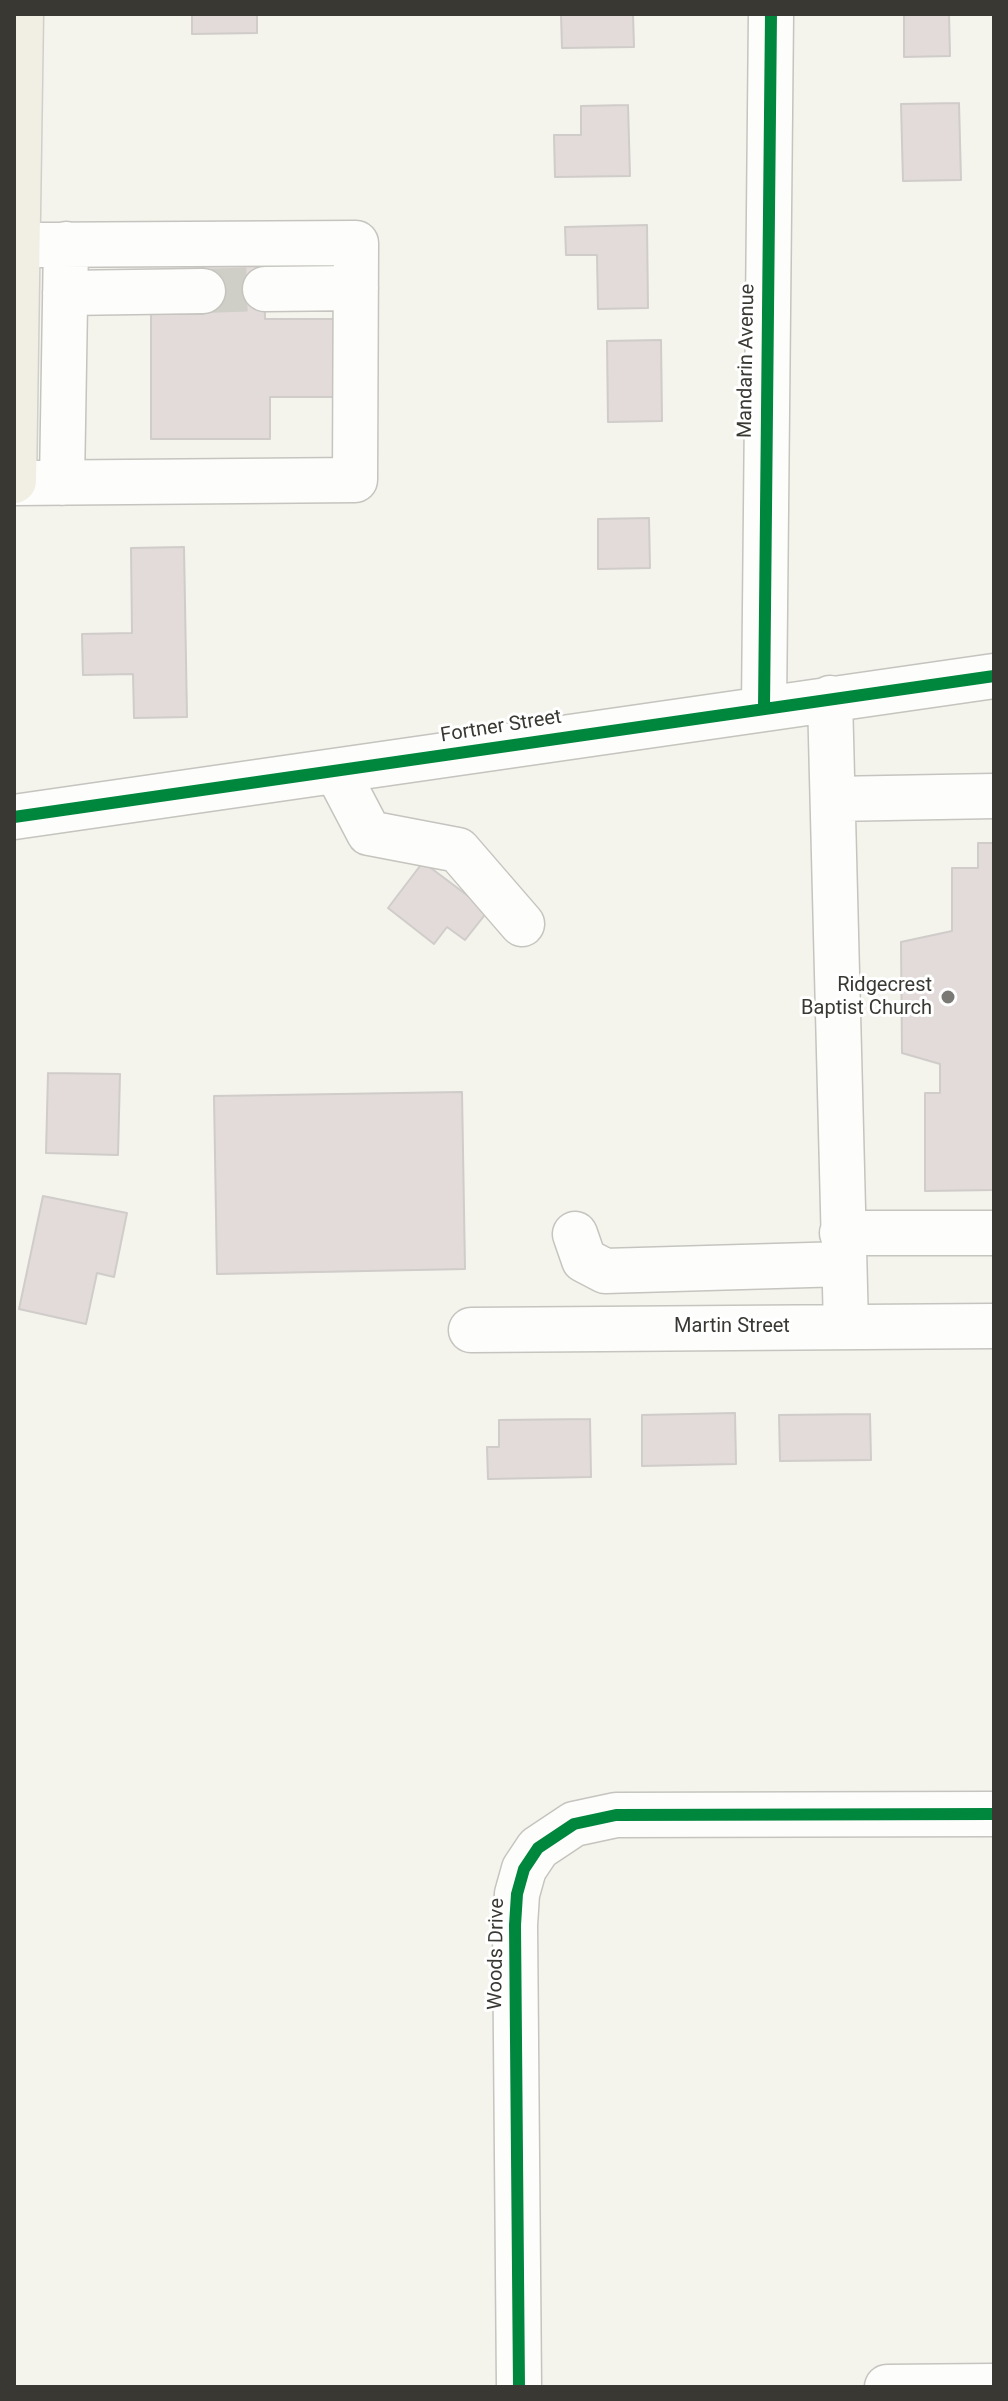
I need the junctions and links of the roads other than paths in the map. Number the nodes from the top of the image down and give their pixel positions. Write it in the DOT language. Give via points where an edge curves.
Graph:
graph roads {
  1 [pos="21,14"];
  2 [pos="771,14"];
  3 [pos="66,244"];
  4 [pos="19,245"];
  5 [pos="356,288"];
  6 [pos="265,289"];
  7 [pos="203,291"];
  8 [pos="65,293"];
  9 [pos="14,482"];
  10 [pos="62,483"];
  11 [pos="994,676"];
  12 [pos="830,698"];
  13 [pos="764,708"];
  14 [pos="337,772"];
  15 [pos="994,796"];
  16 [pos="833,799"];
  17 [pos="14,817"];
  18 [pos="522,924"];
  19 [pos="994,1233"];
  20 [pos="575,1234"];
  21 [pos="843,1248"];
  22 [pos="994,1326"];
  23 [pos="846,1327"];
  24 [pos="471,1330"];
  25 [pos="994,1814"];
  26 [pos="994,2386"];
  27 [pos="519,2387"];
  28 [pos="887,2387"];
  1 -- 4 [label="main road"];
  2 -- 13 [label="street, Mandarin Avenue"];
  3 -- 4 [label="street"];
  3 -- 5 [label="street" via="356,243"];
  3 -- 8 [label="street"];
  4 -- 9 [label="main road"];
  5 -- 6 [label="street"];
  5 -- 10 [label="street" via="355,480"];
  7 -- 8 [label="street"];
  8 -- 10 [label="street"];
  9 -- 10 [label="street"];
  11 -- 12 [label="street, Fortner Street"];
  12 -- 13 [label="street, Fortner Street"];
  12 -- 16 [label="street"];
  13 -- 14 [label="street, Fortner Street"];
  14 -- 17 [label="street, Fortner Street"];
  14 -- 18 [label="street" via="369,833 458,850"];
  15 -- 16 [label="street"];
  16 -- 21 [label="street"];
  19 -- 21 [label="street"];
  20 -- 21 [label="street" via="584,1260 605,1271"];
  21 -- 23 [label="street"];
  22 -- 23 [label="street, Martin Street"];
  23 -- 24 [label="street, Martin Street"];
  25 -- 27 [label="street, Woods Drive" via="616,1815 574,1824 538,1848 524,1869 515,1925"];
  26 -- 28 [label="street"];
}
